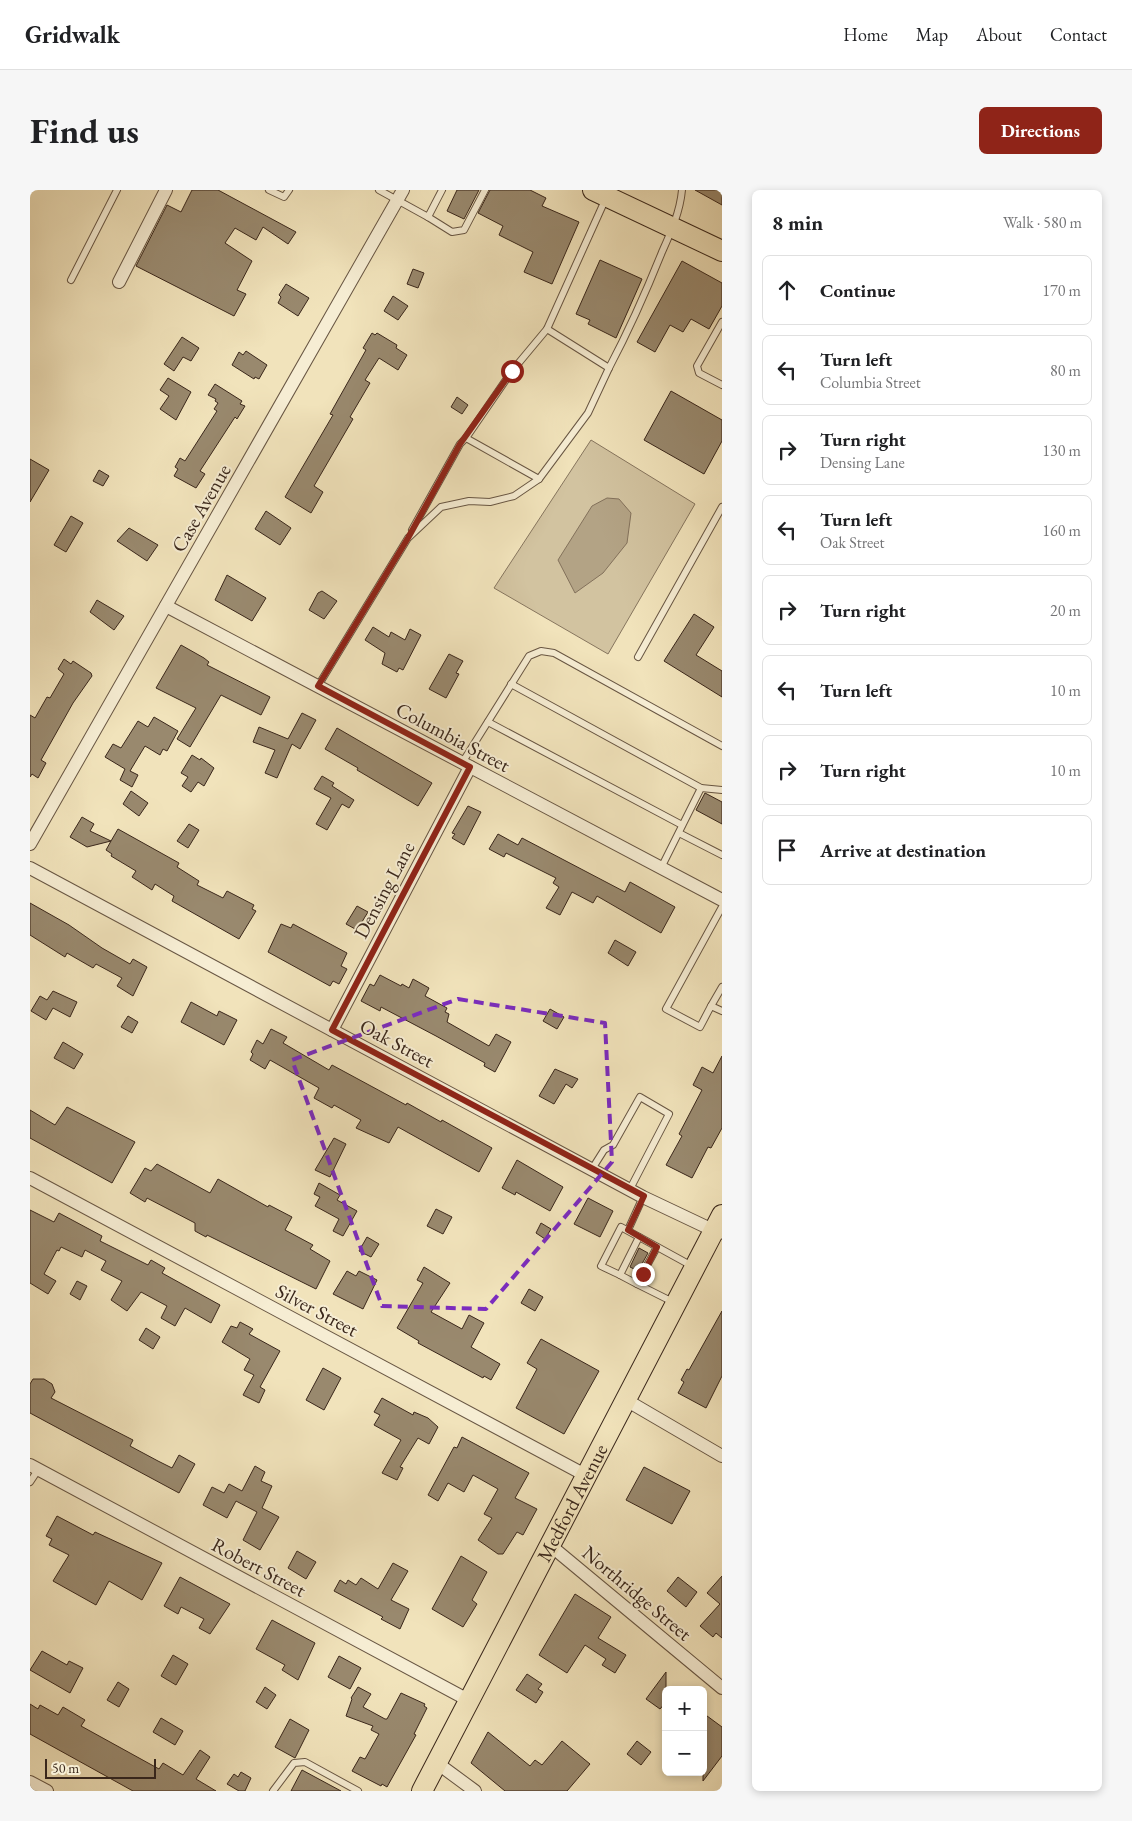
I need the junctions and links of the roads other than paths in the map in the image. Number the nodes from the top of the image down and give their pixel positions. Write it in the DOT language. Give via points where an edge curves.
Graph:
graph roads {
  1 [pos="117,190"];
  2 [pos="166,190"];
  3 [pos="269,190"];
  4 [pos="289,190"];
  5 [pos="379,190"];
  6 [pos="442,190"];
  7 [pos="485,190"];
  8 [pos="682,190"];
  9 [pos="607,194"];
  10 [pos="401,195"];
  11 [pos="428,217"];
  12 [pos="672,228"];
  13 [pos="722,251"];
  14 [pos="72,280"];
  15 [pos="119,282"];
  16 [pos="722,322"];
  17 [pos="547,329"];
  18 [pos="609,368"];
  19 [pos="722,385"];
  20 [pos="466,438"];
  21 [pos="539,479"];
  22 [pos="722,507"];
  23 [pos="408,538"];
  24 [pos="166,606"];
  25 [pos="638,657"];
  26 [pos="511,684"];
  27 [pos="318,686"];
  28 [pos="488,722"];
  29 [pos="722,746"];
  30 [pos="466,765"];
  31 [pos="701,788"];
  32 [pos="722,790"];
  33 [pos="682,825"];
  34 [pos="679,833"];
  35 [pos="30,844"];
  36 [pos="722,855"];
  37 [pos="30,868"];
  38 [pos="660,868"];
  39 [pos="722,900"];
  40 [pos="722,907"];
  41 [pos="722,987"];
  42 [pos="711,1006"];
  43 [pos="722,1011"];
  44 [pos="332,1030"];
  45 [pos="592,1169"];
  46 [pos="30,1178"];
  47 [pos="630,1189"];
  48 [pos="644,1196"];
  49 [pos="719,1227"];
  50 [pos="624,1229"];
  51 [pos="639,1237"];
  52 [pos="657,1247"];
  53 [pos="696,1267"];
  54 [pos="620,1275"];
  55 [pos="637,1284"];
  56 [pos="676,1304"];
  57 [pos="626,1400"];
  58 [pos="722,1456"];
  59 [pos="34,1468"];
  60 [pos="587,1476"];
  61 [pos="30,1482"];
  62 [pos="551,1546"];
  63 [pos="722,1688"];
  64 [pos="470,1701"];
  65 [pos="437,1763"];
  66 [pos="30,1782"];
  67 [pos="47,1791"];
  68 [pos="273,1791"];
  69 [pos="358,1791"];
  70 [pos="422,1791"];
  71 [pos="475,1791"];
  1 -- 14 [label="lane"];
  2 -- 15 [label="street"];
  3 -- 4 [label="lane" via="284,198"];
  5 -- 10 [label="lane"];
  6 -- 11 [label="lane"];
  7 -- 11 [label="lane" via="464,230 452,232"];
  8 -- 12 [label="lane" via="681,207"];
  9 -- 12 [label="main road"];
  9 -- 17 [label="lane"];
  10 -- 11 [label="lane"];
  10 -- 24 [label="street, Case Avenue"];
  12 -- 13 [label="main road"];
  12 -- 18 [label="lane" via="630,328"];
  16 -- 19 [label="lane" via="697,366 699,372"];
  17 -- 18 [label="lane"];
  17 -- 20 [label="lane" via="512,371"];
  18 -- 21 [label="lane" via="588,413"];
  20 -- 21 [label="lane"];
  20 -- 23 [label="lane"];
  21 -- 23 [label="lane" via="514,496 441,507"];
  22 -- 25 [label="lane"];
  23 -- 27 [label="lane"];
  24 -- 27 [label="street, Columbia Street"];
  24 -- 35 [label="street, Case Avenue"];
  26 -- 28 [label="lane"];
  26 -- 29 [label="lane" via="530,656 542,651 554,653"];
  26 -- 31 [label="lane"];
  27 -- 30 [label="street, Columbia Street"];
  28 -- 30 [label="lane"];
  28 -- 33 [label="lane"];
  30 -- 38 [label="street, Columbia Street"];
  30 -- 44 [label="street, Densing Lane"];
  31 -- 32 [label="lane"];
  31 -- 33 [label="lane"];
  33 -- 34 [label="lane"];
  34 -- 36 [label="lane"];
  34 -- 38 [label="lane"];
  37 -- 44 [label="street, Oak Street"];
  38 -- 39 [label="street, Columbia Street"];
  40 -- 42 [label="lane" via="666,1009 700,1027"];
  41 -- 42 [label="lane"];
  42 -- 43 [label="lane"];
  44 -- 45 [label="street, Oak Street"];
  45 -- 47 [label="street, Oak Street"];
  45 -- 47 [label="lane" via="604,1150 613,1145 640,1097 669,1114"];
  46 -- 60 [label="street, Silver Street"];
  47 -- 48 [label="street, Oak Street"];
  48 -- 49 [label="street, Oak Street"];
  48 -- 50 [label="lane"];
  49 -- 53 [label="main road, Medford Avenue"];
  50 -- 51 [label="lane"];
  50 -- 54 [label="lane" via="601,1266"];
  51 -- 52 [label="lane"];
  51 -- 54 [label="lane"];
  52 -- 53 [label="lane"];
  52 -- 55 [label="lane"];
  53 -- 56 [label="main road, Medford Avenue"];
  54 -- 55 [label="lane"];
  55 -- 56 [label="lane"];
  56 -- 57 [label="main road, Medford Avenue"];
  57 -- 58 [label="street"];
  57 -- 60 [label="main road, Medford Avenue"];
  59 -- 61 [label="lane"];
  59 -- 64 [label="street, Robert Street"];
  60 -- 62 [label="main road, Medford Avenue"];
  62 -- 63 [label="street, Northridge Street"];
  62 -- 64 [label="main road, Medford Avenue"];
  64 -- 65 [label="main road, Medford Avenue"];
  65 -- 70 [label="main road, Medford Avenue"];
  65 -- 71 [label="street"];
  66 -- 67 [label="street"];
  68 -- 69 [label="lane" via="294,1763 305,1762"];
}
